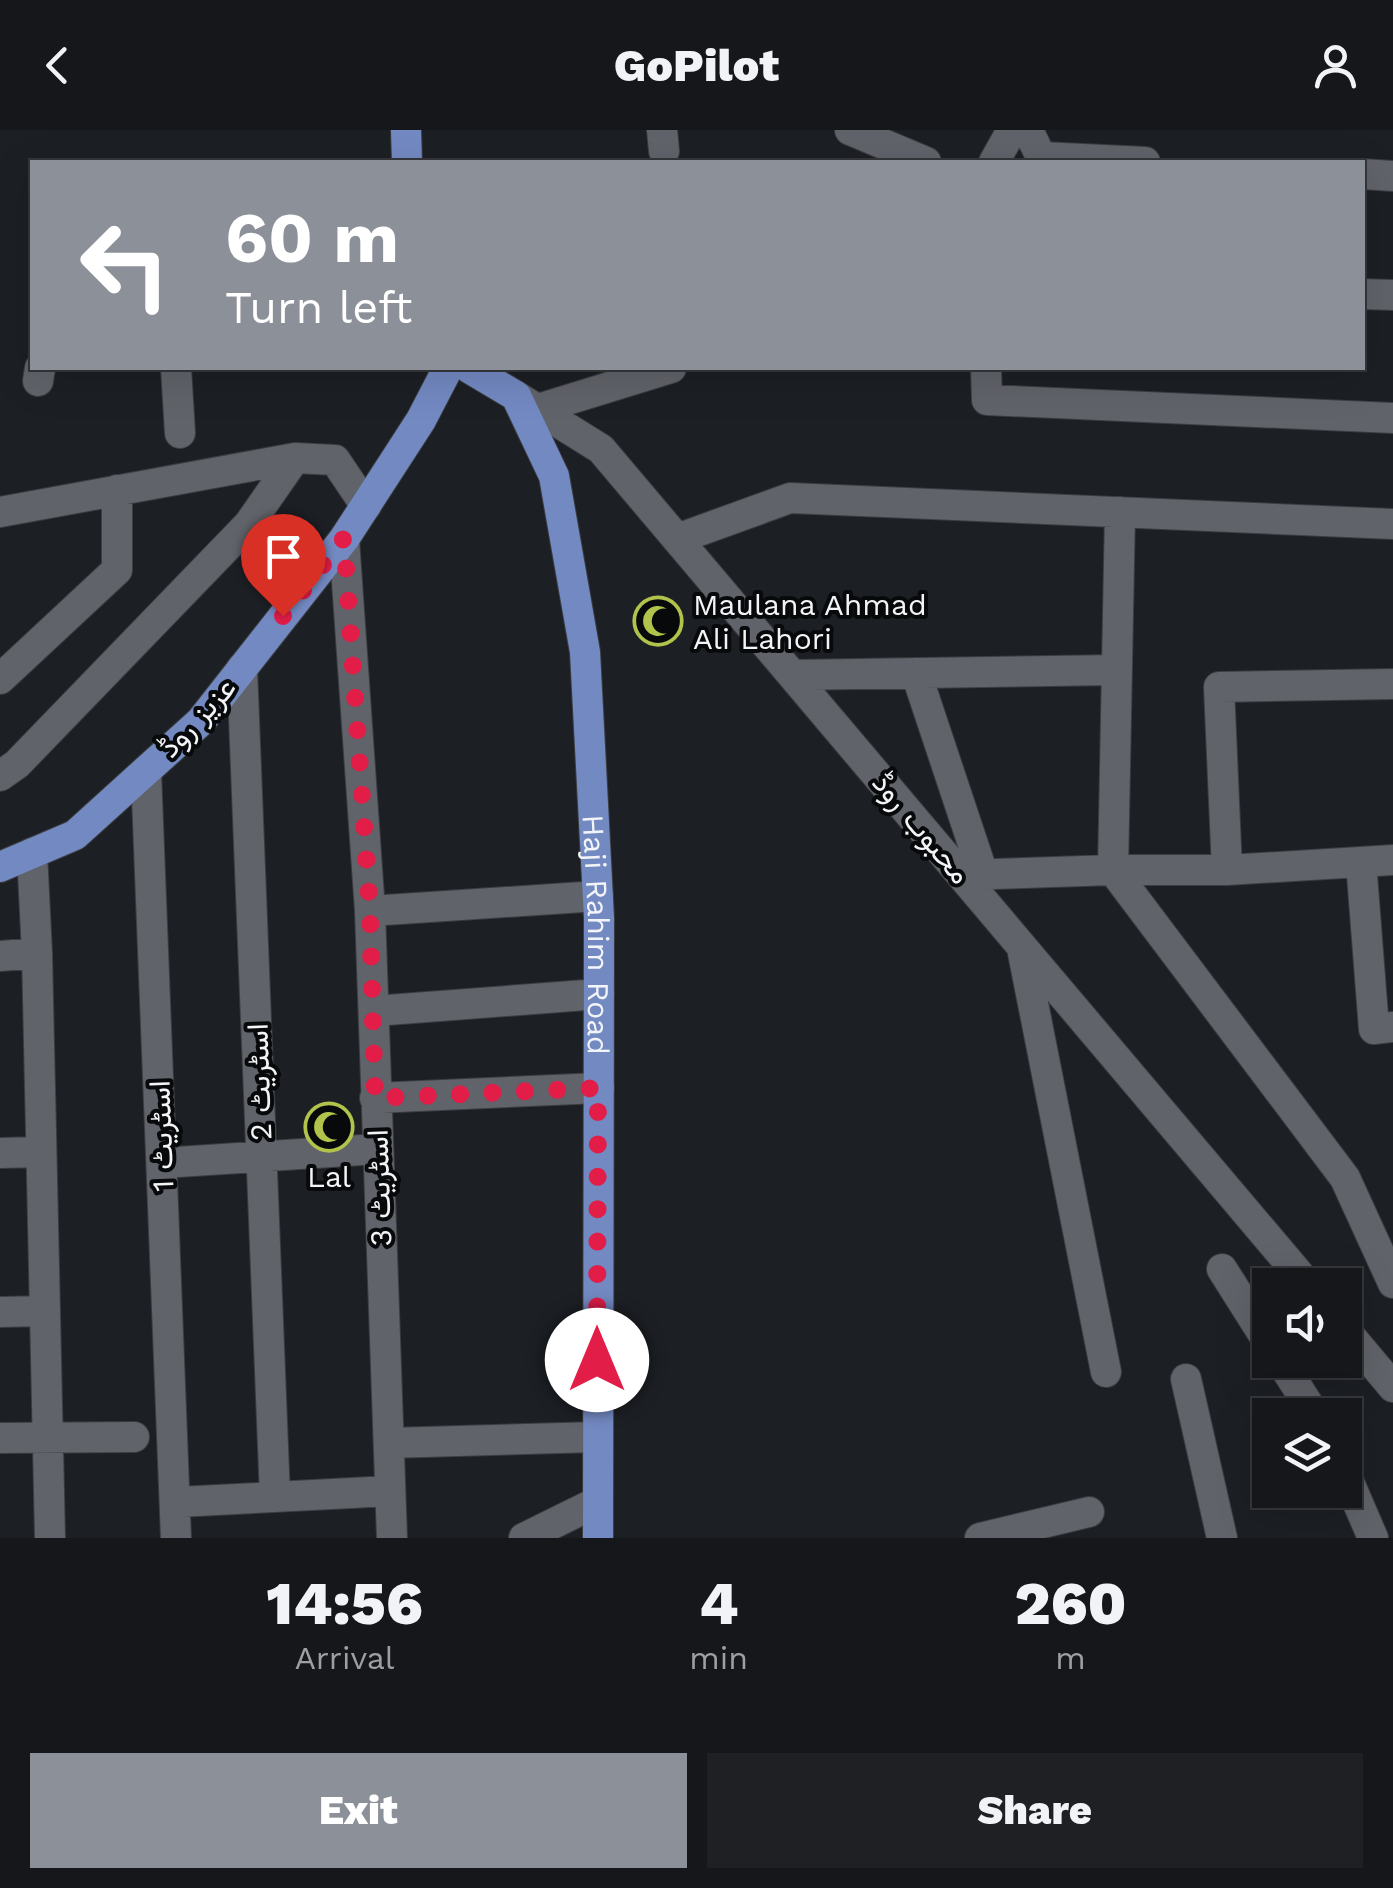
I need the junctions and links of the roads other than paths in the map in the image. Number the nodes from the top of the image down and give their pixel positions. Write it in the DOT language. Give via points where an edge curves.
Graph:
graph roads {
  1 [pos="406,130"];
  2 [pos="850,130"];
  3 [pos="1012,130"];
  4 [pos="1028,130"];
  5 [pos="407,160"];
  6 [pos="921,160"];
  7 [pos="995,160"];
  8 [pos="1103,160"];
  9 [pos="1365,174"];
  10 [pos="1393,176"];
  11 [pos="1365,294"];
  12 [pos="1393,295"];
  13 [pos="176,370"];
  14 [pos="447,370"];
  15 [pos="472,370"];
  16 [pos="663,370"];
  17 [pos="986,370"];
  18 [pos="527,402"];
  19 [pos="1393,418"];
  20 [pos="180,433"];
  21 [pos="295,458"];
  22 [pos="117,490"];
  23 [pos="366,506"];
  24 [pos="0,512"];
  25 [pos="1120,512"];
  26 [pos="1393,524"];
  27 [pos="344,538"];
  28 [pos="678,539"];
  29 [pos="242,668"];
  30 [pos="1117,670"];
  31 [pos="916,673"];
  32 [pos="793,675"];
  33 [pos="0,679"];
  34 [pos="1393,684"];
  35 [pos="146,770"];
  36 [pos="0,776"];
  37 [pos="32,853"];
  38 [pos="1393,860"];
  39 [pos="1361,862"];
  40 [pos="0,867"];
  41 [pos="1113,870"];
  42 [pos="1227,870"];
  43 [pos="972,875"];
  44 [pos="598,896"];
  45 [pos="370,911"];
  46 [pos="1021,946"];
  47 [pos="37,953"];
  48 [pos="0,956"];
  49 [pos="599,994"];
  50 [pos="374,1011"];
  51 [pos="1393,1027"];
  52 [pos="598,1088"];
  53 [pos="375,1098"];
  54 [pos="377,1150"];
  55 [pos="42,1152"];
  56 [pos="0,1153"];
  57 [pos="262,1157"];
  58 [pos="162,1163"];
  59 [pos="1294,1268"];
  60 [pos="1222,1269"];
  61 [pos="1393,1283"];
  62 [pos="45,1311"];
  63 [pos="0,1312"];
  64 [pos="1252,1316"];
  65 [pos="1362,1350"];
  66 [pos="1106,1372"];
  67 [pos="1186,1380"];
  68 [pos="1393,1387"];
  69 [pos="48,1436"];
  70 [pos="134,1437"];
  71 [pos="597,1437"];
  72 [pos="0,1438"];
  73 [pos="388,1443"];
  74 [pos="390,1491"];
  75 [pos="276,1497"];
  76 [pos="177,1502"];
  77 [pos="597,1502"];
  78 [pos="1360,1508"];
  79 [pos="1090,1512"];
  80 [pos="50,1538"];
  81 [pos="176,1538"];
  82 [pos="392,1538"];
  83 [pos="524,1538"];
  84 [pos="598,1538"];
  85 [pos="980,1538"];
  86 [pos="1222,1538"];
  87 [pos="1373,1538"];
  1 -- 5 [label="main road"];
  2 -- 6 [label="street"];
  3 -- 7 [label="street"];
  4 -- 8 [label="street" via="1040,157"];
  9 -- 10 [label="street"];
  11 -- 12 [label="street"];
  13 -- 20 [label="street"];
  14 -- 23 [label="main road, عزیز روڈ"];
  15 -- 18 [label="main road"];
  16 -- 18 [label="street"];
  17 -- 19 [label="street" via="987,400"];
  18 -- 28 [label="street, محبوب روڈ" via="602,450"];
  18 -- 44 [label="main road, Haji Rahim Road" via="554,476 586,652"];
  21 -- 22 [label="street"];
  21 -- 23 [label="street" via="335,460"];
  21 -- 36 [label="street" via="249,524"];
  22 -- 24 [label="street"];
  22 -- 33 [label="street" via="117,570"];
  23 -- 27 [label="main road, عزیز روڈ"];
  25 -- 26 [label="street"];
  25 -- 28 [label="street" via="790,498"];
  25 -- 30 [label="street"];
  27 -- 29 [label="main road, عزیز روڈ"];
  27 -- 45 [label="street, اسٹریٹ 3"];
  28 -- 32 [label="street, محبوب روڈ"];
  29 -- 35 [label="main road, عزیز روڈ" via="201,721"];
  29 -- 57 [label="street, اسٹریٹ 2"];
  30 -- 31 [label="street"];
  30 -- 41 [label="street"];
  31 -- 32 [label="street"];
  31 -- 43 [label="street"];
  32 -- 43 [label="street, محبوب روڈ"];
  34 -- 42 [label="street" via="1219,688"];
  35 -- 37 [label="main road, عزیز روڈ" via="75,835"];
  35 -- 58 [label="street, اسٹریٹ 1"];
  37 -- 40 [label="main road, عزیز روڈ"];
  37 -- 47 [label="street"];
  38 -- 39 [label="street"];
  39 -- 42 [label="street"];
  39 -- 51 [label="street" via="1374,1029"];
  41 -- 42 [label="street"];
  41 -- 43 [label="street"];
  41 -- 61 [label="street" via="1345,1178"];
  43 -- 46 [label="street, محبوب روڈ"];
  44 -- 45 [label="street"];
  44 -- 49 [label="main road, Haji Rahim Road"];
  45 -- 50 [label="street, اسٹریٹ 3"];
  46 -- 59 [label="street, محبوب روڈ"];
  46 -- 66 [label="street"];
  47 -- 48 [label="street"];
  47 -- 55 [label="street"];
  49 -- 50 [label="street"];
  49 -- 52 [label="main road, Haji Rahim Road"];
  50 -- 53 [label="street, اسٹریٹ 3"];
  52 -- 53 [label="street"];
  52 -- 71 [label="main road, Haji Rahim Road"];
  53 -- 54 [label="street, اسٹریٹ 3"];
  54 -- 57 [label="street"];
  54 -- 73 [label="street, اسٹریٹ 3"];
  55 -- 56 [label="street"];
  55 -- 62 [label="street"];
  57 -- 58 [label="street"];
  57 -- 75 [label="street, اسٹریٹ 2"];
  58 -- 76 [label="street, اسٹریٹ 1"];
  60 -- 64 [label="street"];
  62 -- 63 [label="street"];
  62 -- 69 [label="street"];
  65 -- 68 [label="street"];
  67 -- 86 [label="street"];
  69 -- 70 [label="street"];
  69 -- 72 [label="street"];
  69 -- 80 [label="street"];
  71 -- 73 [label="street"];
  71 -- 77 [label="main road, Haji Rahim Road"];
  73 -- 74 [label="street, اسٹریٹ 3"];
  74 -- 75 [label="street"];
  74 -- 82 [label="street, اسٹریٹ 3"];
  75 -- 76 [label="street"];
  76 -- 81 [label="street, اسٹریٹ 1"];
  77 -- 83 [label="street"];
  77 -- 84 [label="main road, Haji Rahim Road"];
  78 -- 87 [label="street"];
  79 -- 85 [label="street"];
}
